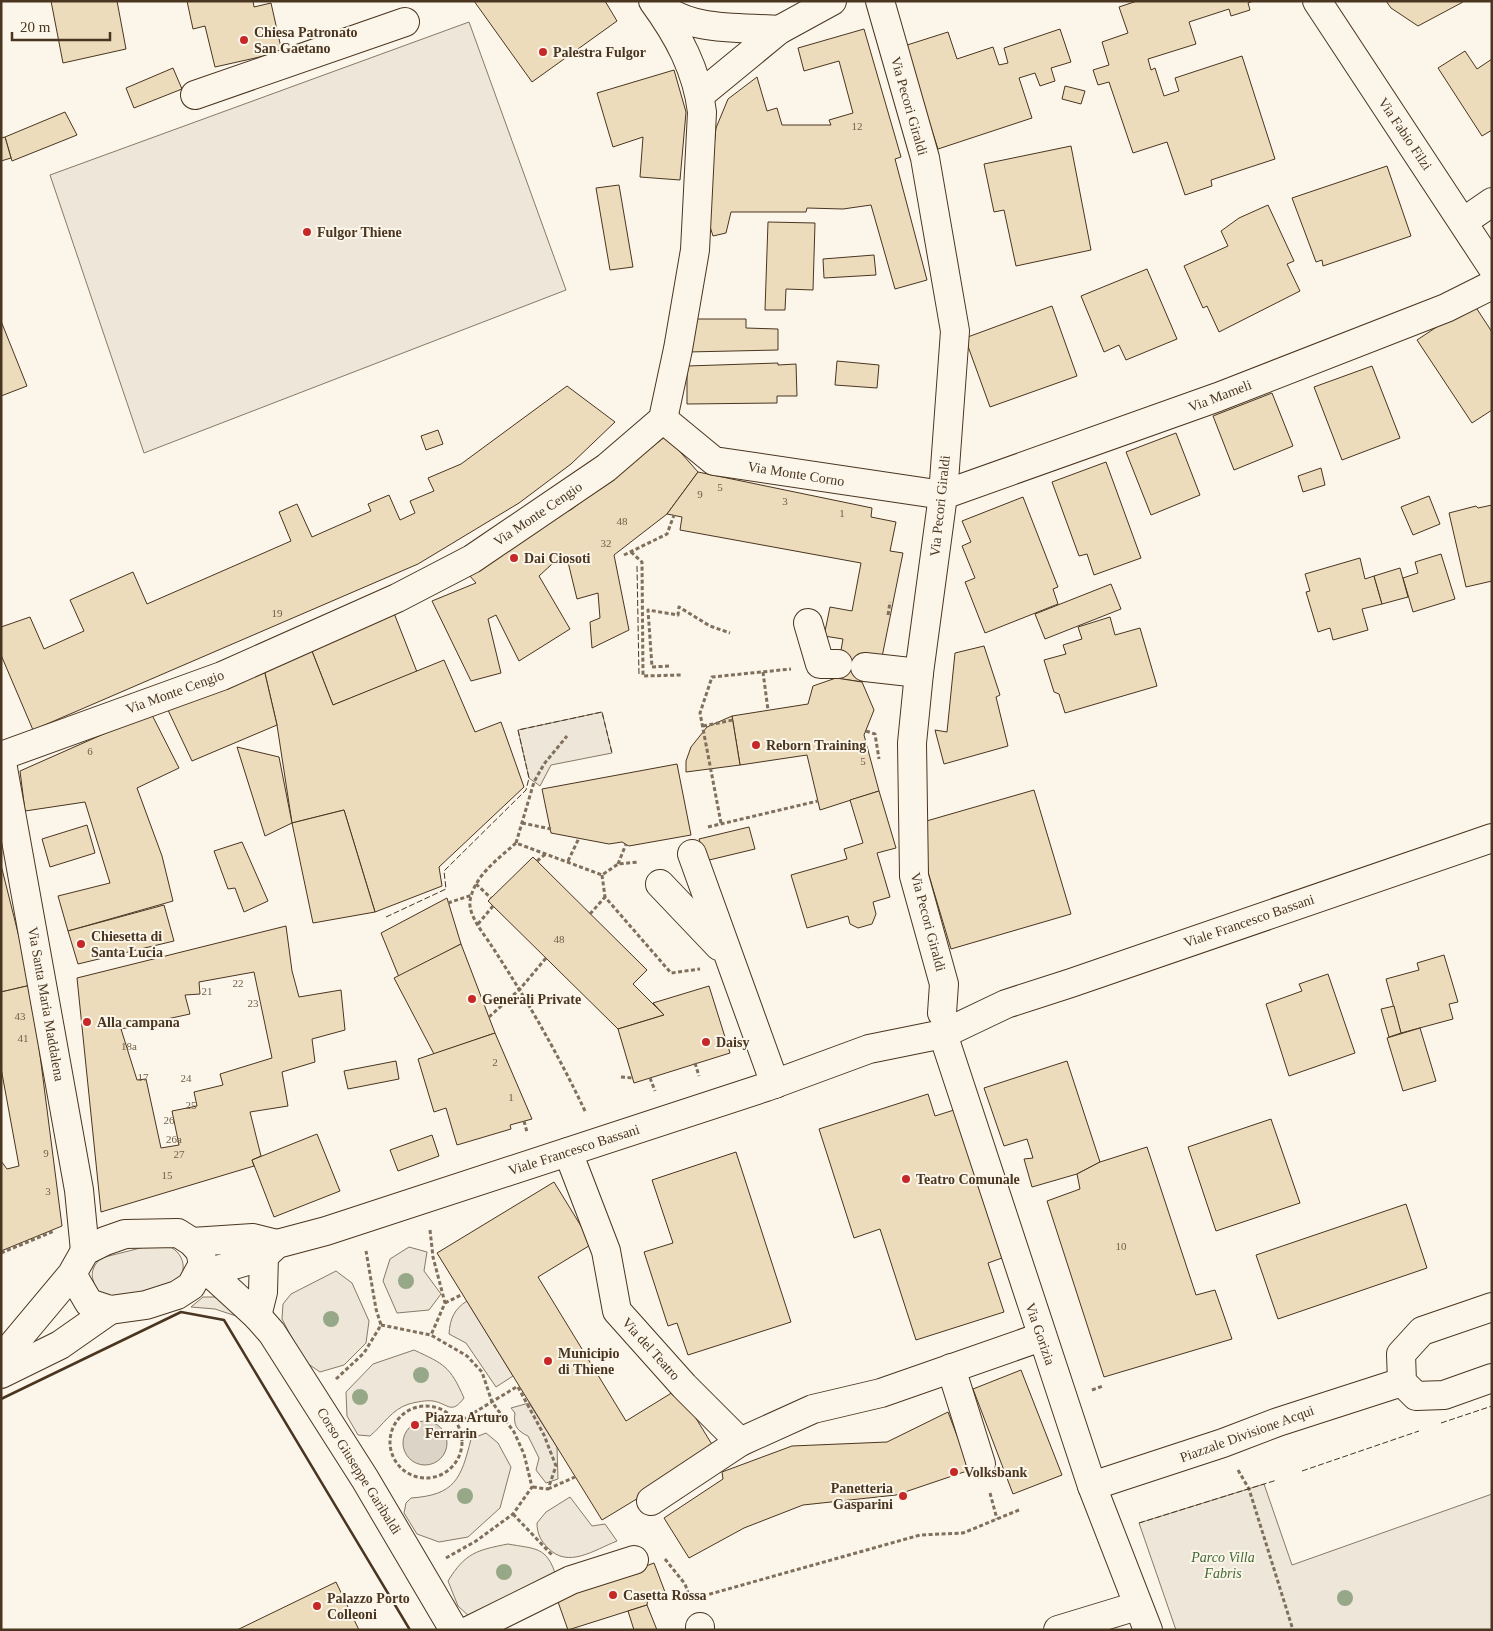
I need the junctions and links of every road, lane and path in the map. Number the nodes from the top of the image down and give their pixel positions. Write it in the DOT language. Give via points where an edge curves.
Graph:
graph roads {
  1 [pos="654,1"];
  2 [pos="832,1"];
  3 [pos="880,1"];
  4 [pos="1317,1"];
  5 [pos="405,22"];
  6 [pos="779,30"];
  7 [pos="195,94"];
  8 [pos="700,95"];
  9 [pos="1492,202"];
  10 [pos="1463,222"];
  11 [pos="1492,267"];
  12 [pos="1492,285"];
  13 [pos="663,419"];
  14 [pos="943,495"];
  15 [pos="674,515"];
  16 [pos="631,552"];
  17 [pos="624,556"];
  18 [pos="890,602"];
  19 [pos="888,614"];
  20 [pos="808,624"];
  21 [pos="730,634"];
  22 [pos="669,666"];
  23 [pos="799,669"];
  24 [pos="763,672"];
  25 [pos="919,673"];
  26 [pos="681,675"];
  27 [pos="768,710"];
  28 [pos="733,720"];
  29 [pos="703,726"];
  30 [pos="866,731"];
  31 [pos="883,733"];
  32 [pos="874,734"];
  33 [pos="567,736"];
  34 [pos="1,756"];
  35 [pos="881,768"];
  36 [pos="818,801"];
  37 [pos="522,823"];
  38 [pos="721,823"];
  39 [pos="551,829"];
  40 [pos="579,838"];
  41 [pos="1492,838"];
  42 [pos="696,842"];
  43 [pos="516,843"];
  44 [pos="626,844"];
  45 [pos="547,853"];
  46 [pos="537,860"];
  47 [pos="568,861"];
  48 [pos="618,864"];
  49 [pos="653,872"];
  50 [pos="602,875"];
  51 [pos="476,884"];
  52 [pos="472,895"];
  53 [pos="605,897"];
  54 [pos="491,898"];
  55 [pos="448,903"];
  56 [pos="493,906"];
  57 [pos="590,914"];
  58 [pos="478,924"];
  59 [pos="546,958"];
  60 [pos="729,960"];
  61 [pos="520,990"];
  62 [pos="489,1017"];
  63 [pos="942,1024"];
  64 [pos="695,1063"];
  65 [pos="699,1076"];
  66 [pos="621,1077"];
  67 [pos="633,1078"];
  68 [pos="650,1078"];
  69 [pos="775,1084"];
  70 [pos="655,1091"];
  71 [pos="585,1111"];
  72 [pos="524,1121"];
  73 [pos="527,1132"];
  74 [pos="568,1152"];
  75 [pos="429,1224"];
  76 [pos="61,1228"];
  77 [pos="192,1242"];
  78 [pos="365,1248"];
  79 [pos="270,1250"];
  80 [pos="1,1253"];
  81 [pos="79,1262"];
  82 [pos="203,1274"];
  83 [pos="463,1294"];
  84 [pos="445,1303"];
  85 [pos="1492,1307"];
  86 [pos="110,1310"];
  87 [pos="257,1316"];
  88 [pos="381,1325"];
  89 [pos="431,1335"];
  90 [pos="1041,1336"];
  91 [pos="1,1359"];
  92 [pos="951,1368"];
  93 [pos="1,1374"];
  94 [pos="1492,1378"];
  95 [pos="1402,1382"];
  96 [pos="1103,1386"];
  97 [pos="1092,1390"];
  98 [pos="310,1395"];
  99 [pos="492,1402"];
  100 [pos="457,1423"];
  101 [pos="740,1442"];
  102 [pos="1223,1443"];
  103 [pos="981,1464"];
  104 [pos="575,1477"];
  105 [pos="1092,1486"];
  106 [pos="532,1487"];
  107 [pos="548,1489"];
  108 [pos="651,1500"];
  109 [pos="1019,1510"];
  110 [pos="513,1514"];
  111 [pos="661,1554"];
  112 [pos="634,1560"];
  113 [pos="421,1572"];
  114 [pos="570,1580"];
  115 [pos="1142,1618"];
  116 [pos="454,1630"];
  117 [pos="470,1630"];
  118 [pos="1058,1630"];
  119 [pos="1293,1630"];
  1 -- 6 [label="street" via="680,18 701,24"];
  1 -- 8 [label="street" via="687,56"];
  2 -- 6 [label="street"];
  3 -- 14 [label="street, Via Pecori Giraldi" via="924,158 955,331"];
  4 -- 10 [label="street, Via Fabio Filzi"];
  5 -- 7 [label="street"];
  6 -- 8 [label="street"];
  8 -- 13 [label="street" via="702,112 695,250"];
  9 -- 10 [label="street"];
  10 -- 11 [label="street, Via Fabio Filzi"];
  12 -- 14 [label="street, Via Mameli" via="1446,308 1218,397"];
  13 -- 14 [label="street, Via Monte Corno" via="714,461"];
  13 -- 34 [label="street, Via Monte Cengio" via="606,468 472,559 397,598 222,676"];
  14 -- 25 [label="street, Via Pecori Giraldi"];
  15 -- 16 [label="path" via="667,534"];
  16 -- 17 [label="path"];
  16 -- 26 [label="path" via="642,562 643,676"];
  18 -- 19 [label="path"];
  20 -- 25 [label="street" via="820,664"];
  21 -- 22 [label="path" via="679,607 678,615 648,610 652,667"];
  23 -- 24 [label="path"];
  24 -- 27 [label="path"];
  24 -- 29 [label="path" via="712,677 700,713"];
  25 -- 63 [label="street, Via Pecori Giraldi" via="912,743 914,876 944,984"];
  28 -- 29 [label="path"];
  29 -- 38 [label="path"];
  30 -- 32 [label="path"];
  31 -- 32 [label="path"];
  32 -- 35 [label="path"];
  33 -- 37 [label="path" via="534,782"];
  34 -- 81 [label="street, Via Santa Maria Maddalena" via="79,1190"];
  36 -- 38 [label="path"];
  37 -- 39 [label="path"];
  37 -- 43 [label="path"];
  38 -- 42 [label="path"];
  40 -- 47 [label="path"];
  41 -- 63 [label="street, Viale Francesco Bassani"];
  42 -- 60 [label="street"];
  43 -- 45 [label="path"];
  43 -- 51 [label="path" via="490,866"];
  44 -- 48 [label="path"];
  45 -- 46 [label="path"];
  45 -- 47 [label="path"];
  47 -- 50 [label="path"];
  48 -- 49 [label="path"];
  48 -- 50 [label="path"];
  49 -- 60 [label="street"];
  50 -- 53 [label="path"];
  51 -- 52 [label="path"];
  51 -- 54 [label="path"];
  52 -- 55 [label="path"];
  52 -- 58 [label="path" via="470,904"];
  53 -- 57 [label="path"];
  53 -- 60 [label="path" via="671,973"];
  56 -- 58 [label="path"];
  58 -- 61 [label="path"];
  59 -- 61 [label="path"];
  60 -- 69 [label="street"];
  61 -- 62 [label="path"];
  61 -- 71 [label="path"];
  63 -- 69 [label="street, Viale Francesco Bassani"];
  63 -- 90 [label="street, Via Gorizia"];
  64 -- 65 [label="path"];
  66 -- 67 [label="path"];
  68 -- 70 [label="path"];
  69 -- 74 [label="street, Viale Francesco Bassani"];
  72 -- 73 [label="path"];
  74 -- 79 [label="street, Viale Francesco Bassani"];
  74 -- 101 [label="street, Via del Teatro" via="606,1251 617,1312"];
  75 -- 84 [label="path" via="432,1257"];
  76 -- 80 [label="path"];
  77 -- 79 [label="street" via="253,1238"];
  77 -- 81 [label="street" via="178,1233 125,1234 105,1241"];
  77 -- 82 [label="street" via="200,1251"];
  78 -- 88 [label="path"];
  79 -- 82 [label="street, Viale Francesco Bassani"];
  79 -- 87 [label="street"];
  81 -- 86 [label="street" via="89,1303"];
  81 -- 91 [label="street"];
  82 -- 86 [label="street" via="177,1295 146,1305"];
  82 -- 87 [label="street, Corso Giuseppe Garibaldi"];
  83 -- 84 [label="path"];
  84 -- 89 [label="path"];
  85 -- 95 [label="street" via="1422,1331 1402,1354"];
  86 -- 93 [label="street" via="60,1345"];
  87 -- 98 [label="street, Corso Giuseppe Garibaldi" via="272,1333"];
  88 -- 89 [label="path"];
  88 -- 98 [label="path" via="364,1353 342,1375"];
  89 -- 99 [label="path" via="467,1356 482,1372"];
  90 -- 92 [label="street"];
  90 -- 105 [label="street, Via Gorizia"];
  92 -- 101 [label="street" via="881,1394 813,1409"];
  92 -- 103 [label="street"];
  94 -- 95 [label="street" via="1444,1395 1416,1396"];
  95 -- 102 [label="street, Piazzale Divisione Acqui"];
  96 -- 97 [label="path"];
  98 -- 113 [label="street, Corso Giuseppe Garibaldi"];
  99 -- 100 [label="path"];
  99 -- 106 [label="path" via="514,1432"];
  99 -- 107 [label="path" via="518,1386 556,1466"];
  100 -- 100 [label="path" via="462,1439 460,1456 446,1473 424,1478 403,1470 396,1461 391,1450 394,1426 412,1409 437,1408"];
  101 -- 108 [label="street"];
  102 -- 105 [label="street, Piazzale Divisione Acqui"];
  102 -- 119 [label="path" via="1249,1489"];
  104 -- 107 [label="path"];
  105 -- 115 [label="street, Via Gorizia"];
  106 -- 107 [label="path"];
  106 -- 110 [label="path"];
  109 -- 111 [label="path" via="963,1533 920,1535 690,1600 685,1584"];
  110 -- 113 [label="path" via="476,1541"];
  110 -- 114 [label="path" via="561,1564"];
  112 -- 114 [label="street"];
  113 -- 116 [label="street, Corso Giuseppe Garibaldi"];
  114 -- 117 [label="street"];
  115 -- 118 [label="street"];
}
